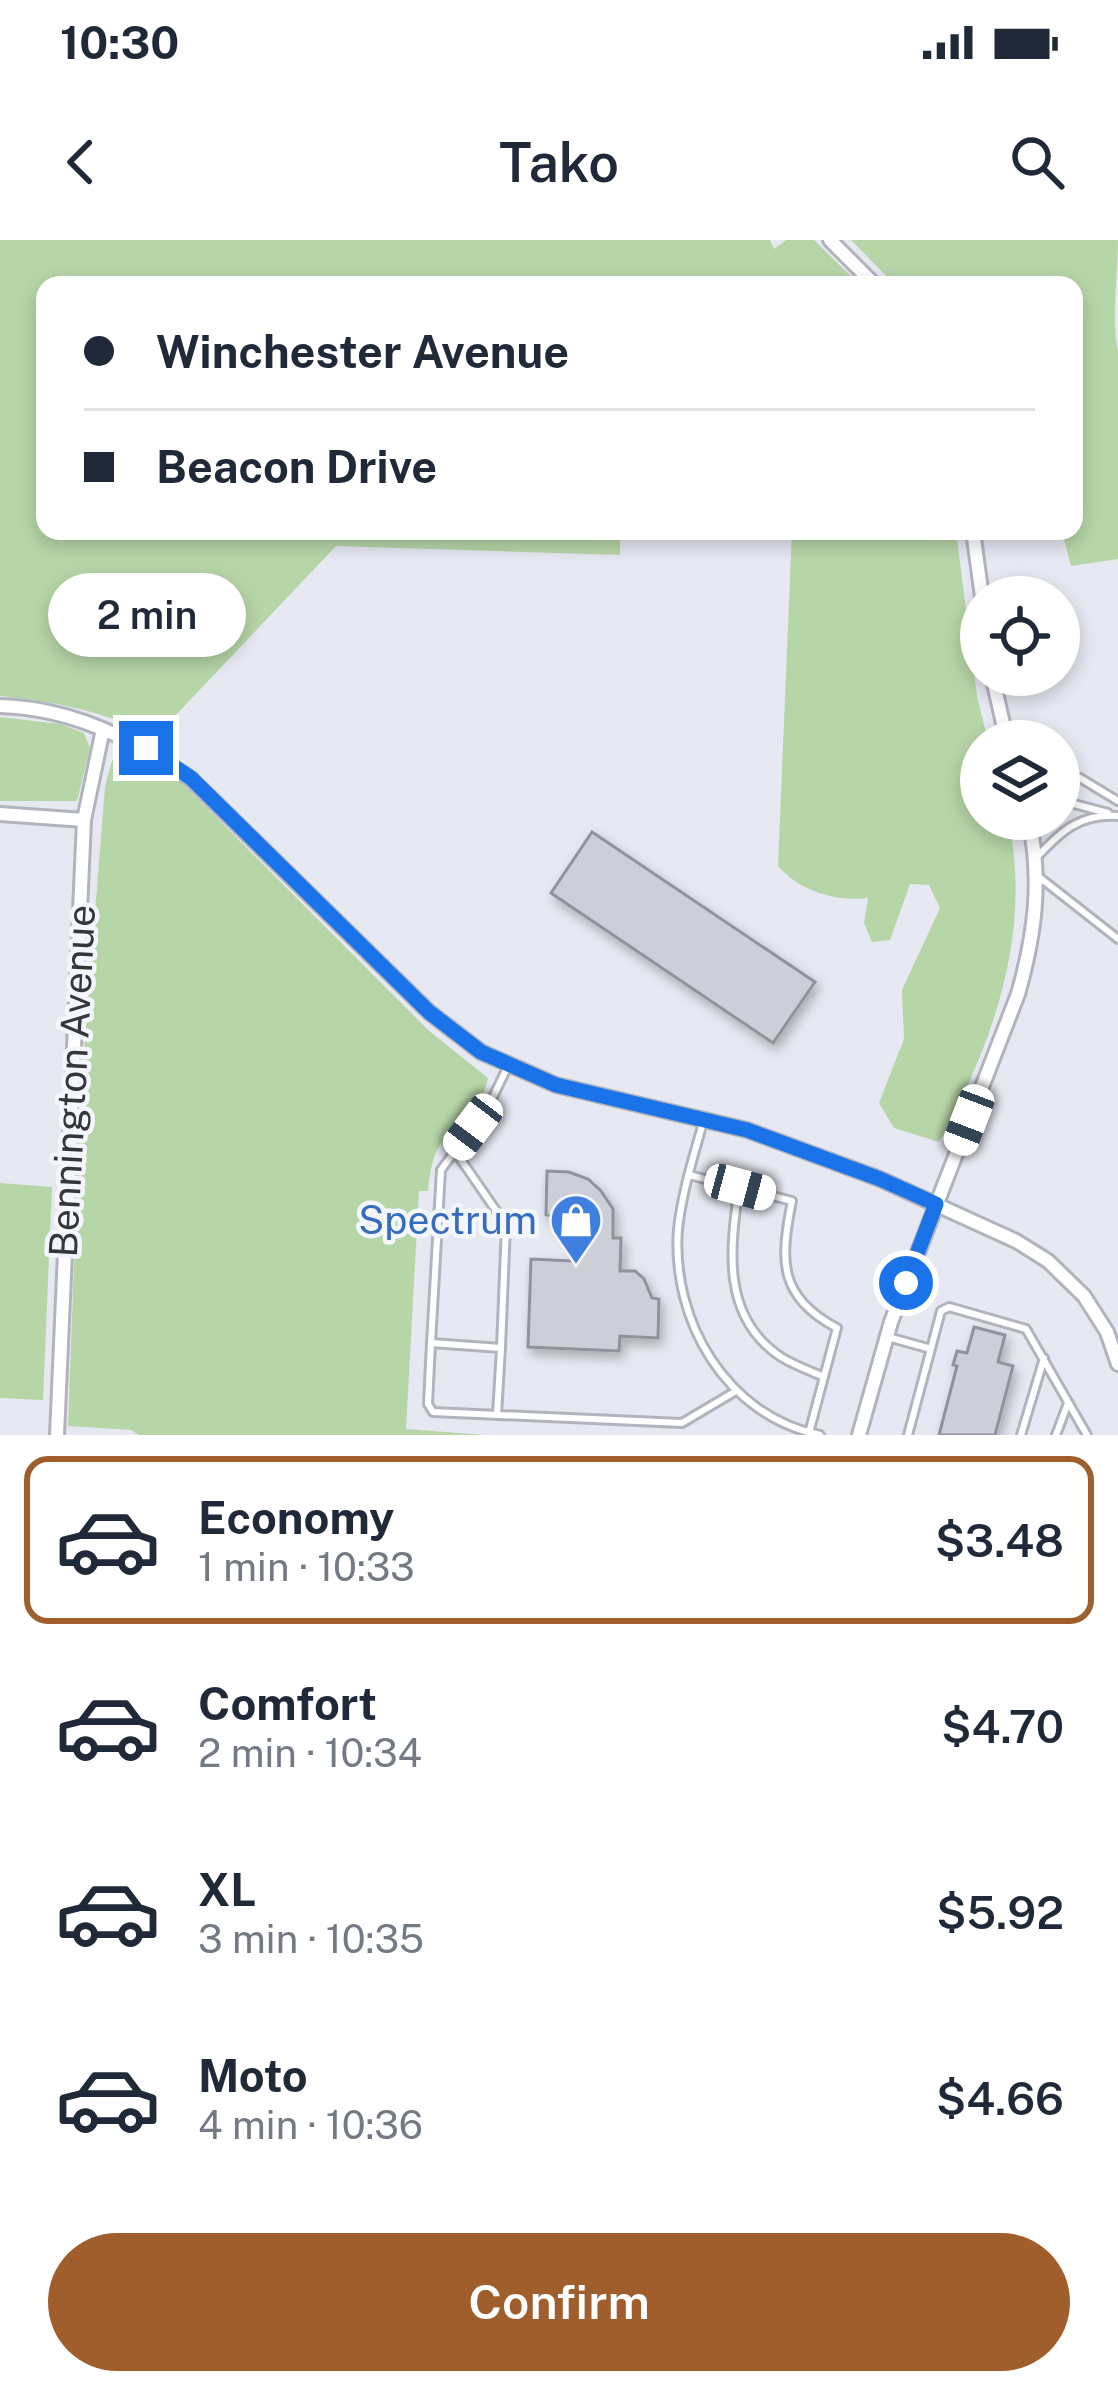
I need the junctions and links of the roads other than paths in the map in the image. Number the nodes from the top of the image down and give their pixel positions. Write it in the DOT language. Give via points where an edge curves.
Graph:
graph roads {
  1 [pos="830,240"];
  2 [pos="866,276"];
  3 [pos="974,540"];
  4 [pos="979,576"];
  5 [pos="0,706"];
  6 [pos="103,729"];
  7 [pos="1080,778"];
  8 [pos="1118,801"];
  9 [pos="1080,806"];
  10 [pos="0,814"];
  11 [pos="1118,816"];
  12 [pos="84,820"];
  13 [pos="1033,840"];
  14 [pos="1037,857"];
  15 [pos="1039,877"];
  16 [pos="1118,939"];
  17 [pos="508,1066"];
  18 [pos="704,1119"];
  19 [pos="455,1151"];
  20 [pos="689,1175"];
  21 [pos="740,1187"];
  22 [pos="936,1204"];
  23 [pos="886,1337"];
  24 [pos="431,1343"];
  25 [pos="501,1348"];
  26 [pos="931,1349"];
  27 [pos="1044,1358"];
  28 [pos="1118,1364"];
  29 [pos="824,1377"];
  30 [pos="736,1391"];
  31 [pos="1068,1403"];
  32 [pos="497,1415"];
  33 [pos="809,1433"];
  34 [pos="57,1435"];
  35 [pos="820,1435"];
  36 [pos="859,1435"];
  37 [pos="908,1435"];
  38 [pos="1021,1435"];
  39 [pos="1056,1435"];
  40 [pos="1087,1435"];
  1 -- 2 [label="street"];
  3 -- 4 [label="street"];
  5 -- 6 [label="street"];
  6 -- 12 [label="street, Bennington Avenue"];
  6 -- 17 [label="street" via="191,778 429,1012"];
  7 -- 8 [label="lane"];
  9 -- 11 [label="lane"];
  10 -- 12 [label="street"];
  11 -- 14 [label="lane" via="1085,817"];
  12 -- 34 [label="street, Bennington Avenue"];
  13 -- 14 [label="street"];
  14 -- 15 [label="street"];
  15 -- 16 [label="lane"];
  15 -- 22 [label="street" via="1018,994"];
  17 -- 18 [label="street"];
  17 -- 19 [label="lane"];
  18 -- 20 [label="lane"];
  18 -- 22 [label="street"];
  19 -- 24 [label="lane" via="441,1170"];
  19 -- 25 [label="lane" via="506,1225"];
  20 -- 21 [label="lane"];
  20 -- 30 [label="lane" via="677,1253 688,1315"];
  21 -- 29 [label="lane" via="730,1244 737,1302 779,1356"];
  21 -- 29 [label="lane" via="792,1201 784,1241 792,1290 837,1328"];
  22 -- 23 [label="street"];
  22 -- 28 [label="street" via="1048,1261 1084,1296"];
  23 -- 26 [label="lane"];
  23 -- 36 [label="street"];
  24 -- 25 [label="lane"];
  24 -- 32 [label="lane" via="434,1412"];
  25 -- 32 [label="lane"];
  26 -- 27 [label="lane" via="941,1311 958,1308 1019,1325"];
  26 -- 37 [label="lane"];
  27 -- 31 [label="lane"];
  27 -- 38 [label="lane"];
  29 -- 33 [label="lane"];
  30 -- 32 [label="lane" via="682,1423"];
  30 -- 33 [label="lane"];
  31 -- 39 [label="lane"];
  31 -- 40 [label="lane"];
  33 -- 35 [label="lane"];
}
